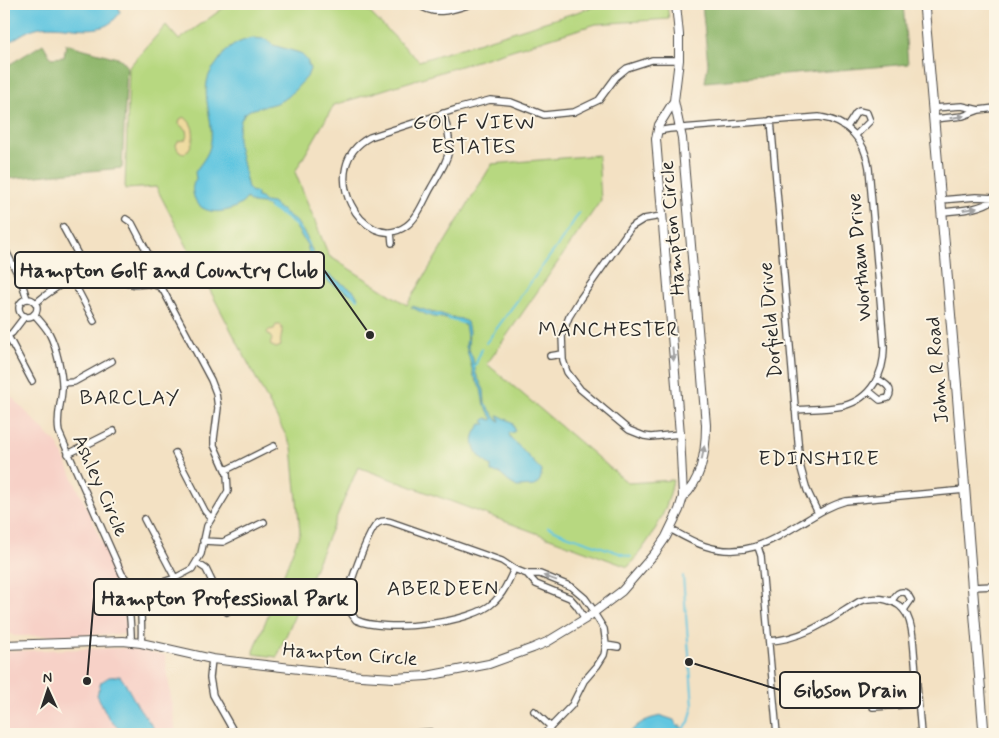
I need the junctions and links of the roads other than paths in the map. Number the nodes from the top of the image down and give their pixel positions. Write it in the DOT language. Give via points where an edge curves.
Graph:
graph roads {
  1 [pos="418,4"];
  2 [pos="471,4"];
  3 [pos="676,4"];
  4 [pos="924,4"];
  5 [pos="679,60"];
  6 [pos="674,101"];
  7 [pos="933,108"];
  8 [pos="995,108"];
  9 [pos="979,110"];
  10 [pos="443,113"];
  11 [pos="771,120"];
  12 [pos="934,120"];
  13 [pos="847,127"];
  14 [pos="681,128"];
  15 [pos="658,131"];
  16 [pos="856,135"];
  17 [pos="995,198"];
  18 [pos="941,200"];
  19 [pos="942,212"];
  20 [pos="661,216"];
  21 [pos="126,220"];
  22 [pos="64,227"];
  23 [pos="391,232"];
  24 [pos="392,243"];
  25 [pos="4,248"];
  26 [pos="87,271"];
  27 [pos="72,279"];
  28 [pos="155,284"];
  29 [pos="27,299"];
  30 [pos="36,302"];
  31 [pos="34,314"];
  32 [pos="25,316"];
  33 [pos="94,321"];
  34 [pos="6,337"];
  35 [pos="562,354"];
  36 [pos="550,356"];
  37 [pos="112,361"];
  38 [pos="878,378"];
  39 [pos="32,381"];
  40 [pos="62,383"];
  41 [pos="869,390"];
  42 [pos="795,410"];
  43 [pos="114,431"];
  44 [pos="680,434"];
  45 [pos="274,446"];
  46 [pos="175,453"];
  47 [pos="68,454"];
  48 [pos="226,470"];
  49 [pos="965,490"];
  50 [pos="683,497"];
  51 [pos="818,513"];
  52 [pos="211,518"];
  53 [pos="144,519"];
  54 [pos="264,522"];
  55 [pos="670,529"];
  56 [pos="203,541"];
  57 [pos="758,546"];
  58 [pos="197,563"];
  59 [pos="514,569"];
  60 [pos="527,574"];
  61 [pos="174,578"];
  62 [pos="130,582"];
  63 [pos="567,584"];
  64 [pos="995,586"];
  65 [pos="141,587"];
  66 [pos="972,587"];
  67 [pos="562,594"];
  68 [pos="892,601"];
  69 [pos="904,610"];
  70 [pos="227,612"];
  71 [pos="594,613"];
  72 [pos="141,618"];
  73 [pos="130,619"];
  74 [pos="585,619"];
  75 [pos="769,641"];
  76 [pos="131,642"];
  77 [pos="141,643"];
  78 [pos="4,645"];
  79 [pos="606,645"];
  80 [pos="618,647"];
  81 [pos="212,660"];
  82 [pos="918,704"];
  83 [pos="873,707"];
  84 [pos="534,711"];
  85 [pos="551,727"];
  86 [pos="430,732"];
  87 [pos="235,734"];
  88 [pos="402,734"];
  89 [pos="544,734"];
  90 [pos="777,734"];
  91 [pos="921,734"];
  92 [pos="984,734"];
  1 -- 2 [label="street" via="441,12"];
  3 -- 5 [label="street, Hampton Circle"];
  4 -- 7 [label="main road, John R Road"];
  5 -- 6 [label="street, Hampton Circle"];
  5 -- 10 [label="street" via="652,60 627,68 599,100 574,112 544,115 497,100"];
  6 -- 14 [label="street, Hampton Circle"];
  6 -- 15 [label="street, Hampton Circle"];
  7 -- 9 [label="street" via="962,106"];
  7 -- 12 [label="main road, John R Road"];
  8 -- 9 [label="street"];
  12 -- 9 [label="street, one-way"];
  10 -- 23 [label="street" via="450,137 449,157 414,217 406,226"];
  10 -- 23 [label="street" via="370,137 354,149 349,159 344,183 352,206 371,227"];
  11 -- 13 [label="street, Wortham Drive" via="820,117"];
  11 -- 14 [label="street, Wortham Drive"];
  11 -- 42 [label="street, Dorfield Drive"];
  12 -- 18 [label="main road, John R Road"];
  13 -- 16 [label="street, Wortham Drive"];
  13 -- 16 [label="street" via="856,113 867,113 870,121"];
  14 -- 15 [label="street, Wortham Drive"];
  50 -- 14 [label="street, Hampton Circle, one-way" via="692,488 699,471 706,432"];
  15 -- 20 [label="street, Hampton Circle" via="656,152"];
  16 -- 38 [label="street, Wortham Drive" via="866,153 869,168 884,351"];
  17 -- 18 [label="street"];
  19 -- 17 [label="street, one-way" via="985,206"];
  18 -- 19 [label="main road, John R Road"];
  19 -- 49 [label="main road, John R Road"];
  20 -- 35 [label="street" via="644,219 631,227 573,309 562,335"];
  20 -- 44 [label="street, Hampton Circle, one-way"];
  21 -- 28 [label="street" via="132,223 155,267"];
  22 -- 26 [label="street"];
  23 -- 24 [label="street"];
  25 -- 29 [label="street"];
  26 -- 27 [label="street"];
  26 -- 28 [label="street" via="103,269 128,284"];
  27 -- 30 [label="street"];
  27 -- 33 [label="street"];
  28 -- 48 [label="street" via="164,290 214,385 218,408 214,445"];
  29 -- 30 [label="street"];
  29 -- 32 [label="street" via="19,308"];
  30 -- 31 [label="street"];
  31 -- 32 [label="street"];
  31 -- 40 [label="street, Ashley Circle" via="51,338"];
  32 -- 34 [label="street"];
  34 -- 39 [label="street"];
  35 -- 36 [label="street"];
  35 -- 44 [label="street" via="567,372 575,384 624,427 644,436"];
  37 -- 40 [label="street" via="74,382"];
  38 -- 41 [label="street, Wortham Drive"];
  38 -- 41 [label="street" via="890,389 888,398 880,400"];
  40 -- 47 [label="street, Ashley Circle" via="58,425"];
  41 -- 42 [label="street, Wortham Drive" via="845,405"];
  42 -- 51 [label="street, Dorfield Drive" via="801,474"];
  43 -- 47 [label="street"];
  44 -- 50 [label="street, Hampton Circle"];
  45 -- 48 [label="street"];
  46 -- 52 [label="street"];
  47 -- 62 [label="street, Ashley Circle" via="122,574"];
  48 -- 52 [label="street" via="228,491"];
  49 -- 51 [label="street" via="859,498 837,503"];
  49 -- 66 [label="main road, John R Road"];
  50 -- 55 [label="street, Hampton Circle"];
  51 -- 57 [label="street"];
  52 -- 56 [label="street"];
  53 -- 61 [label="street"];
  54 -- 56 [label="street" via="223,542"];
  55 -- 57 [label="street" via="713,548 732,551"];
  55 -- 71 [label="street, Hampton Circle" via="637,575"];
  56 -- 58 [label="street"];
  57 -- 75 [label="street"];
  58 -- 61 [label="street"];
  58 -- 70 [label="street" via="206,569"];
  59 -- 59 [label="street" via="384,521 376,525 370,534 350,586 348,607 356,620 376,625 421,625 461,617 494,602"];
  59 -- 60 [label="street"];
  63 -- 60 [label="street, one-way" via="540,574"];
  60 -- 67 [label="street" via="536,584"];
  61 -- 65 [label="street" via="155,586"];
  62 -- 65 [label="street"];
  62 -- 73 [label="street"];
  63 -- 67 [label="street"];
  63 -- 71 [label="street" via="580,593"];
  64 -- 66 [label="street"];
  65 -- 72 [label="street"];
  66 -- 92 [label="main road, John R Road"];
  67 -- 74 [label="street" via="574,601"];
  68 -- 69 [label="street"];
  68 -- 69 [label="street" via="900,591 908,592 911,600"];
  68 -- 75 [label="street" via="868,598 805,634"];
  69 -- 82 [label="street" via="912,629"];
  71 -- 74 [label="street, Hampton Circle"];
  71 -- 79 [label="street" via="604,629"];
  72 -- 73 [label="street"];
  72 -- 77 [label="street"];
  73 -- 76 [label="street"];
  74 -- 81 [label="street, Hampton Circle" via="547,642 510,657 467,670 426,676 377,677"];
  75 -- 90 [label="street"];
  76 -- 77 [label="street, Hampton Circle"];
  76 -- 78 [label="street, Hampton Circle"];
  77 -- 81 [label="street, Hampton Circle"];
  79 -- 80 [label="street"];
  79 -- 85 [label="street" via="601,660 584,680 572,706"];
  81 -- 87 [label="street" via="210,678 213,695"];
  82 -- 83 [label="street"];
  82 -- 91 [label="street"];
  84 -- 85 [label="street"];
  85 -- 89 [label="street"];
  86 -- 88 [label="street"];
}
